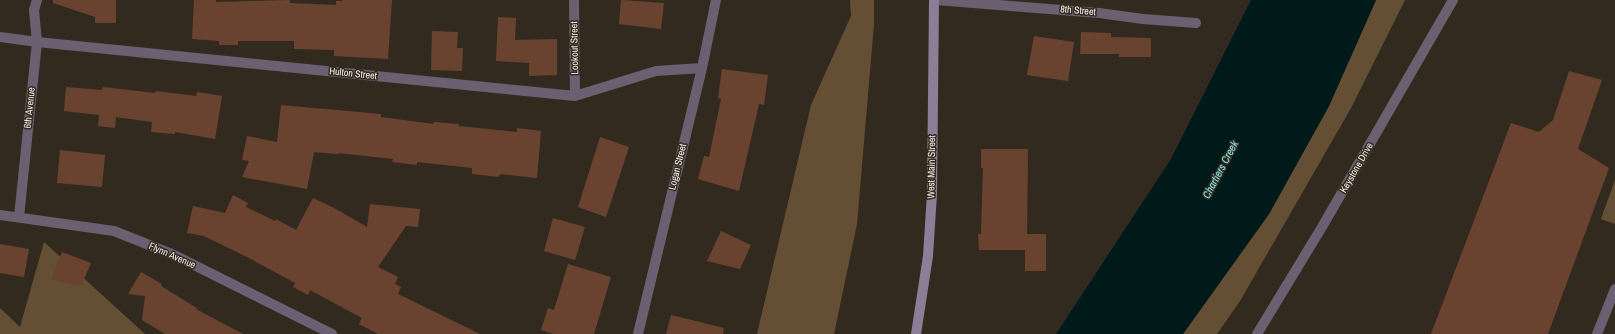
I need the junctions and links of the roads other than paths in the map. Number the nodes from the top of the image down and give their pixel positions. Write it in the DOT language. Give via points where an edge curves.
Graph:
graph roads {
  1 [pos="36,0"];
  2 [pos="574,0"];
  3 [pos="716,0"];
  4 [pos="935,0"];
  5 [pos="1453,0"];
  6 [pos="1196,23"];
  7 [pos="0,37"];
  8 [pos="37,42"];
  9 [pos="702,68"];
  10 [pos="576,96"];
  11 [pos="0,215"];
  12 [pos="19,217"];
  13 [pos="1615,289"];
  14 [pos="332,334"];
  15 [pos="638,334"];
  16 [pos="916,334"];
  17 [pos="1256,334"];
  18 [pos="1597,334"];
  1 -- 8 [label="street, 6th Avenue" via="34,10"];
  2 -- 10 [label="street, Lookout Street"];
  3 -- 9 [label="street, Logan Street"];
  4 -- 6 [label="street, 8th Street"];
  4 -- 16 [label="main road, West Main Street" via="932,194 928,256"];
  5 -- 17 [label="street, Keystone Drive" via="1322,227"];
  7 -- 8 [label="street, Hulton Street"];
  8 -- 10 [label="street, Hulton Street"];
  8 -- 12 [label="street, 6th Avenue"];
  9 -- 10 [label="street, Hulton Street" via="656,71"];
  9 -- 15 [label="street, Logan Street"];
  11 -- 12 [label="street, Flynn Avenue"];
  12 -- 14 [label="street, Flynn Avenue" via="114,231 174,255"];
  13 -- 18 [label="street"];
}
